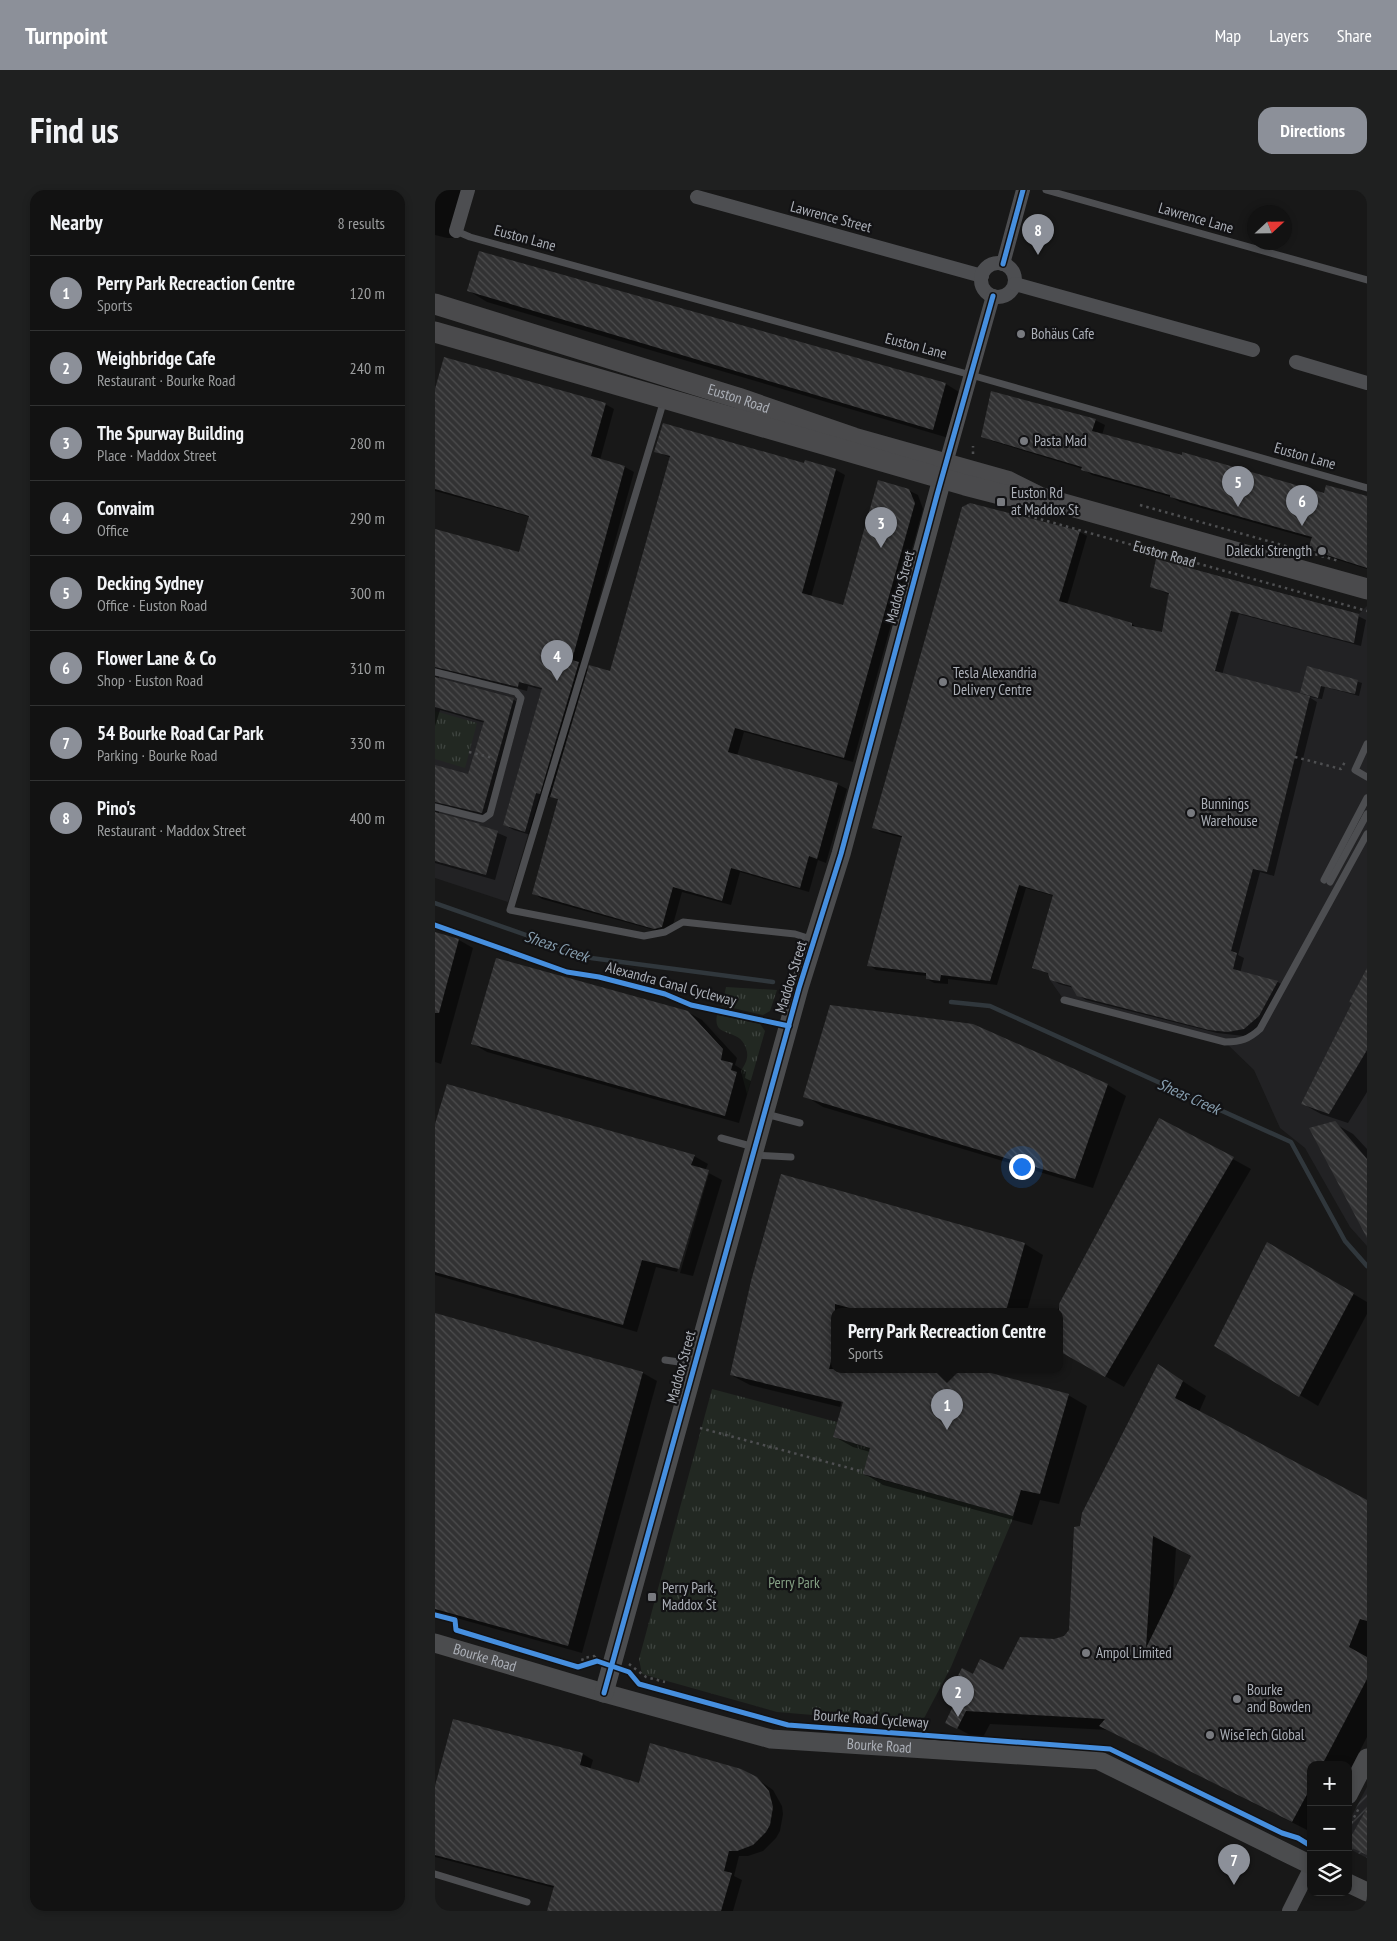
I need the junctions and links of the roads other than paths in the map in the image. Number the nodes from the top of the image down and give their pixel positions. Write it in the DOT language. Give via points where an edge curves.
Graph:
graph roads {
  1 [pos="469,190"];
  2 [pos="1023,190"];
  3 [pos="1046,190"];
  4 [pos="697,197"];
  5 [pos="457,232"];
  6 [pos="1003,264"];
  7 [pos="982,276"];
  8 [pos="1367,280"];
  9 [pos="1015,284"];
  10 [pos="993,296"];
  11 [pos="435,304"];
  12 [pos="435,332"];
  13 [pos="1253,350"];
  14 [pos="1296,362"];
  15 [pos="971,375"];
  16 [pos="1367,383"];
  17 [pos="665,397"];
  18 [pos="944,471"];
  19 [pos="1367,488"];
  20 [pos="1367,589"];
  21 [pos="435,672"];
  22 [pos="1367,744"];
  23 [pos="1367,777"];
  24 [pos="1367,798"];
  25 [pos="435,807"];
  26 [pos="1367,814"];
  27 [pos="1367,834"];
  28 [pos="815,940"];
  29 [pos="1064,1000"];
  30 [pos="765,1114"];
  31 [pos="800,1123"];
  32 [pos="721,1138"];
  33 [pos="755,1151"];
  34 [pos="791,1157"];
  35 [pos="665,1360"];
  36 [pos="694,1364"];
  37 [pos="435,1643"];
  38 [pos="604,1693"];
  39 [pos="1367,1758"];
  40 [pos="1354,1801"];
  41 [pos="1307,1864"];
  42 [pos="435,1874"];
  43 [pos="1307,1874"];
  44 [pos="1352,1885"];
  45 [pos="1367,1892"];
  46 [pos="527,1902"];
  47 [pos="1289,1911"];
  1 -- 5 [label="street"];
  2 -- 6 [label="street"];
  3 -- 8 [label="lane, Lawrence Lane"];
  4 -- 7 [label="street, Lawrence Street"];
  5 -- 15 [label="lane, Euston Lane"];
  6 -- 7 [label="street" via="988,267"];
  6 -- 9 [label="street" via="1011,270"];
  7 -- 10 [label="street" via="982,286"];
  9 -- 10 [label="street" via="1006,295"];
  9 -- 13 [label="street"];
  10 -- 15 [label="street, Maddox Street"];
  11 -- 18 [label="main road, Euston Road" via="729,395"];
  12 -- 17 [label="main road, Euston Road"];
  14 -- 16 [label="street"];
  15 -- 18 [label="street, Maddox Street"];
  15 -- 19 [label="lane, Euston Lane"];
  17 -- 18 [label="main road, Euston Road"];
  17 -- 28 [label="lane" via="510,910 644,936 665,932 683,922 795,934"];
  18 -- 20 [label="main road, Euston Road" via="1004,495 1039,497"];
  18 -- 28 [label="street, Maddox Street"];
  21 -- 25 [label="lane" via="516,692 521,698 490,814 483,819"];
  22 -- 23 [label="lane" via="1355,770"];
  24 -- 26 [label="lane" via="1327,881"];
  27 -- 29 [label="lane" via="1261,1028 1249,1039 1225,1042"];
  28 -- 30 [label="street, Maddox Street"];
  30 -- 31 [label="lane"];
  30 -- 33 [label="street, Maddox Street"];
  32 -- 33 [label="lane"];
  33 -- 34 [label="lane"];
  33 -- 36 [label="street, Maddox Street"];
  35 -- 36 [label="lane"];
  36 -- 38 [label="street, Maddox Street" via="618,1663"];
  37 -- 38 [label="street, Bourke Road"];
  38 -- 41 [label="street, Bourke Road" via="771,1739 1098,1760"];
  39 -- 40 [label="street"];
  42 -- 46 [label="lane"];
  43 -- 47 [label="street"];
  44 -- 45 [label="street"];
}
